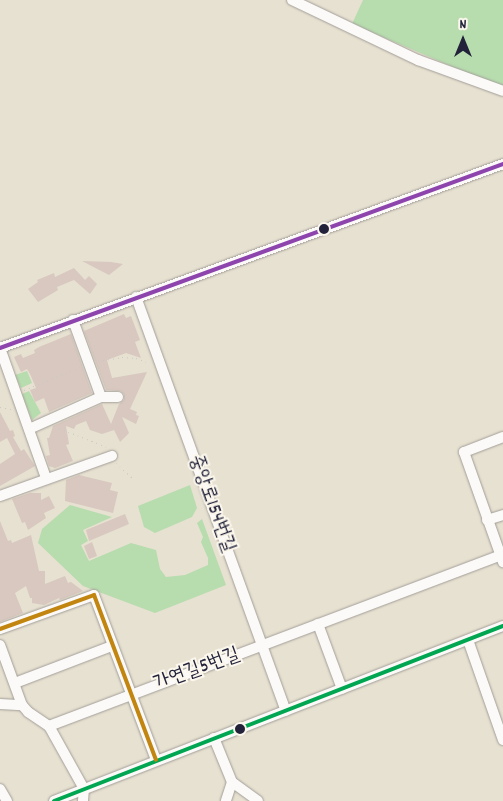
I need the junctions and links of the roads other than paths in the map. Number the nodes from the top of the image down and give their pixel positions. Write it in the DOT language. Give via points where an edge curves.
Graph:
graph roads {
  1 [pos="292,0"];
  2 [pos="503,91"];
  3 [pos="503,164"];
  4 [pos="136,297"];
  5 [pos="73,320"];
  6 [pos="0,348"];
  7 [pos="102,397"];
  8 [pos="118,397"];
  9 [pos="29,429"];
  10 [pos="503,437"];
  11 [pos="112,456"];
  12 [pos="46,478"];
  13 [pos="0,496"];
  14 [pos="503,515"];
  15 [pos="487,520"];
  16 [pos="502,557"];
  17 [pos="318,624"];
  18 [pos="503,626"];
  19 [pos="0,629"];
  20 [pos="468,640"];
  21 [pos="0,645"];
  22 [pos="112,646"];
  23 [pos="262,646"];
  24 [pos="15,683"];
  25 [pos="342,689"];
  26 [pos="131,694"];
  27 [pos="0,704"];
  28 [pos="22,705"];
  29 [pos="286,710"];
  30 [pos="501,725"];
  31 [pos="49,726"];
  32 [pos="214,738"];
  33 [pos="503,740"];
  34 [pos="156,760"];
  35 [pos="232,782"];
  36 [pos="0,789"];
  37 [pos="84,789"];
  38 [pos="7,801"];
  39 [pos="54,801"];
  40 [pos="83,801"];
  41 [pos="226,801"];
  42 [pos="258,801"];
  1 -- 2 [label="street" via="418,60"];
  3 -- 4 [label="street"];
  4 -- 5 [label="street"];
  4 -- 23 [label="street, 중앙로154번길"];
  5 -- 6 [label="street"];
  5 -- 7 [label="street"];
  6 -- 9 [label="street"];
  7 -- 8 [label="street"];
  7 -- 9 [label="street"];
  9 -- 12 [label="street"];
  10 -- 15 [label="street" via="464,452"];
  11 -- 12 [label="street"];
  12 -- 13 [label="street"];
  14 -- 15 [label="street"];
  15 -- 16 [label="street"];
  16 -- 17 [label="street, 가연길5번길"];
  17 -- 23 [label="street, 가연길5번길"];
  17 -- 25 [label="street"];
  18 -- 20 [label="street"];
  19 -- 22 [label="street" via="94,595"];
  20 -- 25 [label="street"];
  20 -- 30 [label="street"];
  21 -- 24 [label="street"];
  22 -- 24 [label="street"];
  22 -- 26 [label="street"];
  23 -- 26 [label="street, 가연길5번길"];
  23 -- 29 [label="street, 중앙로154번길"];
  24 -- 28 [label="street"];
  25 -- 29 [label="street"];
  26 -- 31 [label="street, 가연길5번길"];
  26 -- 34 [label="street"];
  27 -- 28 [label="street"];
  28 -- 31 [label="street"];
  29 -- 32 [label="street"];
  30 -- 33 [label="street"];
  31 -- 37 [label="street"];
  32 -- 34 [label="street"];
  32 -- 35 [label="street"];
  34 -- 37 [label="street"];
  35 -- 41 [label="street"];
  35 -- 42 [label="street"];
  36 -- 38 [label="street"];
  37 -- 39 [label="street"];
  37 -- 40 [label="street"];
}
